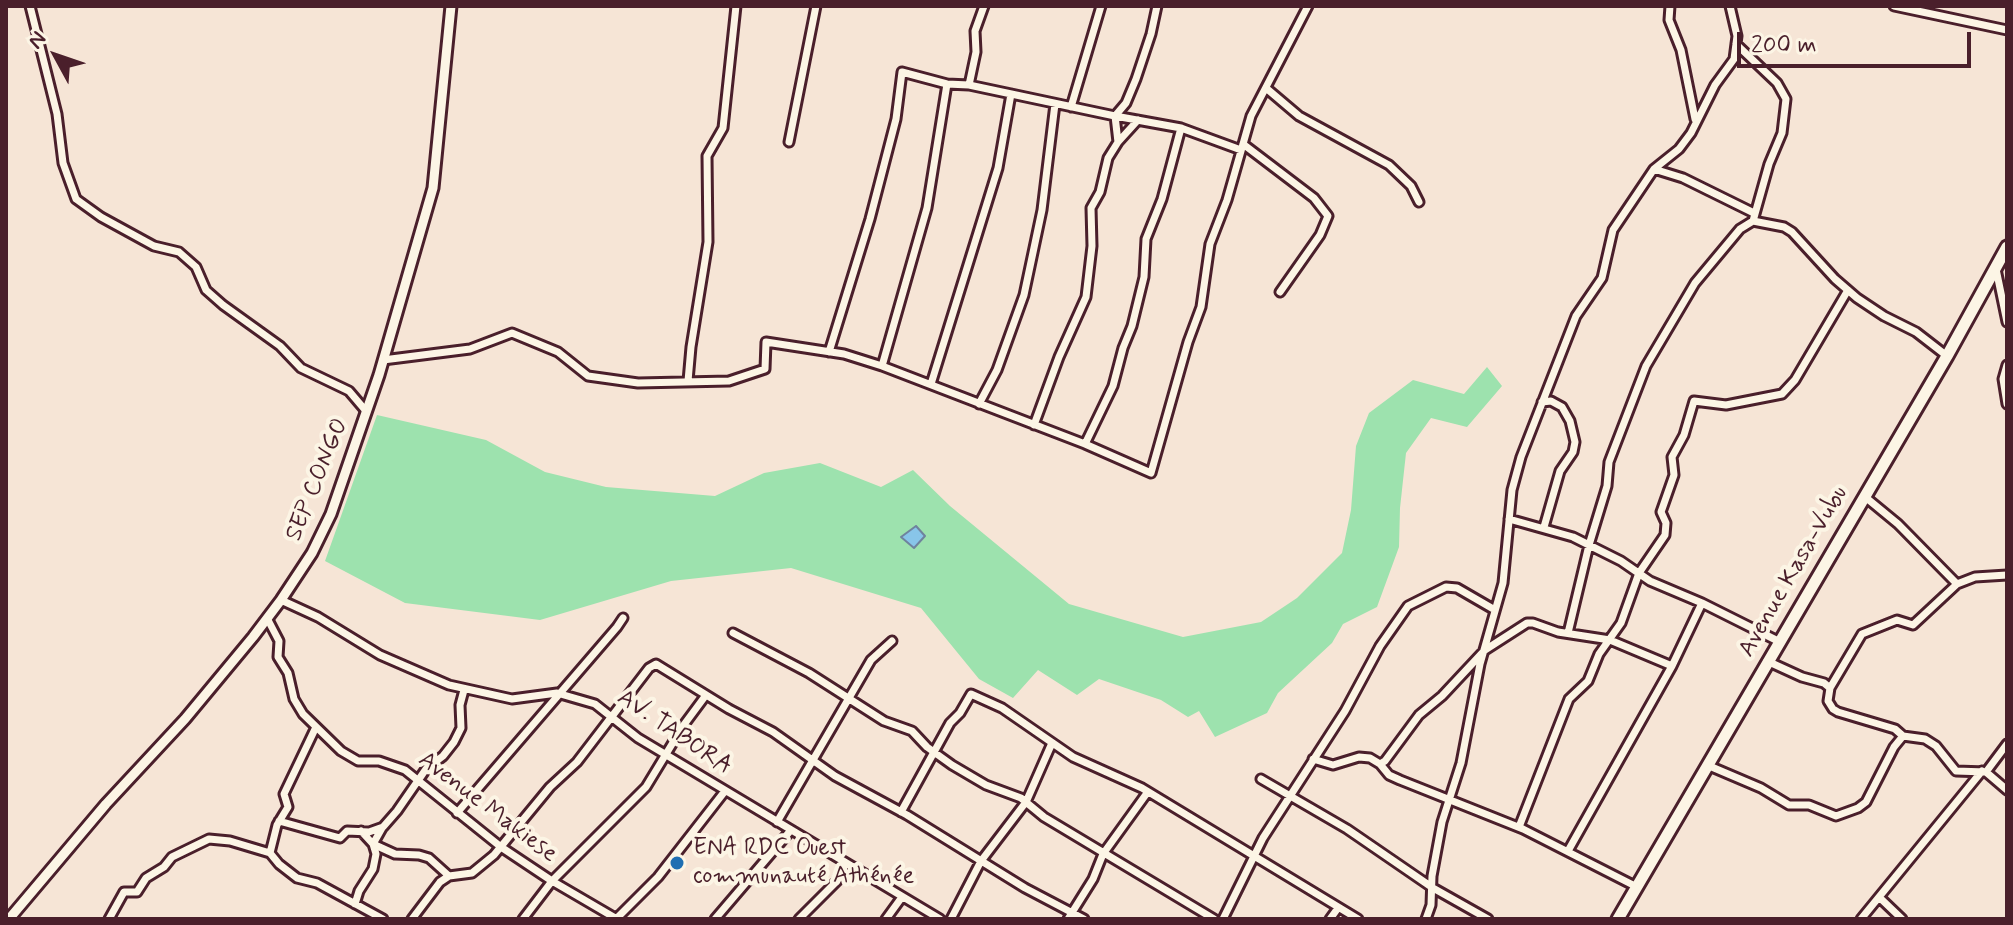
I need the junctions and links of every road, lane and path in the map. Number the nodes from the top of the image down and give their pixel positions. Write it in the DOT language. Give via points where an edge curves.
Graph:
graph roads {
  1 [pos="30,6"];
  2 [pos="451,6"];
  3 [pos="736,6"];
  4 [pos="816,6"];
  5 [pos="984,6"];
  6 [pos="1101,6"];
  7 [pos="1157,6"];
  8 [pos="1308,6"];
  9 [pos="1670,6"];
  10 [pos="1730,6"];
  11 [pos="1894,6"];
  12 [pos="2007,30"];
  13 [pos="1736,44"];
  14 [pos="947,84"];
  15 [pos="969,85"];
  16 [pos="1266,88"];
  17 [pos="1011,94"];
  18 [pos="1055,104"];
  19 [pos="1071,107"];
  20 [pos="1115,116"];
  21 [pos="1138,120"];
  22 [pos="1181,128"];
  23 [pos="1691,133"];
  24 [pos="789,142"];
  25 [pos="1118,142"];
  26 [pos="1242,147"];
  27 [pos="1654,169"];
  28 [pos="1419,202"];
  29 [pos="1754,217"];
  30 [pos="2007,247"];
  31 [pos="1996,268"];
  32 [pos="1848,290"];
  33 [pos="1280,292"];
  34 [pos="2007,322"];
  35 [pos="829,352"];
  36 [pos="1947,356"];
  37 [pos="383,360"];
  38 [pos="2007,365"];
  39 [pos="882,366"];
  40 [pos="688,381"];
  41 [pos="931,384"];
  42 [pos="1542,402"];
  43 [pos="979,404"];
  44 [pos="2007,404"];
  45 [pos="366,411"];
  46 [pos="1034,425"];
  47 [pos="1085,444"];
  48 [pos="1864,496"];
  49 [pos="1509,519"];
  50 [pos="1544,527"];
  51 [pos="1589,545"];
  52 [pos="1639,573"];
  53 [pos="2007,575"];
  54 [pos="1957,584"];
  55 [pos="281,600"];
  56 [pos="1702,603"];
  57 [pos="1495,610"];
  58 [pos="267,618"];
  59 [pos="623,618"];
  60 [pos="733,633"];
  61 [pos="1568,633"];
  62 [pos="1610,640"];
  63 [pos="892,641"];
  64 [pos="1778,641"];
  65 [pos="1485,650"];
  66 [pos="1767,661"];
  67 [pos="1672,666"];
  68 [pos="1830,688"];
  69 [pos="464,690"];
  70 [pos="560,693"];
  71 [pos="706,695"];
  72 [pos="848,698"];
  73 [pos="610,717"];
  74 [pos="316,727"];
  75 [pos="1903,736"];
  76 [pos="1052,743"];
  77 [pos="2007,744"];
  78 [pos="934,753"];
  79 [pos="665,755"];
  80 [pos="1313,759"];
  81 [pos="812,760"];
  82 [pos="1380,764"];
  83 [pos="1707,765"];
  84 [pos="1984,771"];
  85 [pos="1261,779"];
  86 [pos="419,781"];
  87 [pos="2007,790"];
  88 [pos="725,791"];
  89 [pos="1147,793"];
  90 [pos="1291,797"];
  91 [pos="1449,800"];
  92 [pos="1026,802"];
  93 [pos="458,812"];
  94 [pos="901,812"];
  95 [pos="279,821"];
  96 [pos="777,822"];
  97 [pos="383,827"];
  98 [pos="1519,827"];
  99 [pos="791,830"];
  100 [pos="361,831"];
  101 [pos="373,844"];
  102 [pos="501,847"];
  103 [pos="1568,851"];
  104 [pos="270,853"];
  105 [pos="1103,854"];
  106 [pos="1253,857"];
  107 [pos="981,861"];
  108 [pos="846,863"];
  109 [pos="449,876"];
  110 [pos="552,881"];
  111 [pos="1637,887"];
  112 [pos="1433,888"];
  113 [pos="902,897"];
  114 [pos="1879,897"];
  115 [pos="355,904"];
  116 [pos="1338,908"];
  117 [pos="1070,916"];
  118 [pos="9,919"];
  119 [pos="109,919"];
  120 [pos="383,919"];
  121 [pos="412,919"];
  122 [pos="523,919"];
  123 [pos="616,919"];
  124 [pos="715,919"];
  125 [pos="799,919"];
  126 [pos="886,919"];
  127 [pos="940,919"];
  128 [pos="951,919"];
  129 [pos="1084,919"];
  130 [pos="1214,919"];
  131 [pos="1223,919"];
  132 [pos="1330,919"];
  133 [pos="1358,919"];
  134 [pos="1426,919"];
  135 [pos="1488,919"];
  136 [pos="1618,919"];
  137 [pos="1861,919"];
  138 [pos="1902,919"];
  1 -- 45 [label="street" via="57,114 63,163 76,199 154,246 179,252 223,305 301,368 349,391"];
  2 -- 37 [label="street, SEP CONGO" via="433,188"];
  3 -- 40 [label="street" via="723,128 707,156 708,242"];
  4 -- 24 [label="street"];
  5 -- 15 [label="street" via="975,31"];
  6 -- 19 [label="street"];
  7 -- 20 [label="street" via="1136,79"];
  8 -- 16 [label="street"];
  9 -- 23 [label="street" via="1669,20 1696,117"];
  10 -- 13 [label="street"];
  11 -- 12 [label="street"];
  13 -- 23 [label="street" via="1734,59"];
  13 -- 29 [label="street" via="1777,83 1786,99 1782,133"];
  14 -- 15 [label="street"];
  14 -- 35 [label="street" via="902,72 896,119 870,219"];
  14 -- 39 [label="street" via="927,208"];
  15 -- 17 [label="street"];
  16 -- 26 [label="street"];
  16 -- 28 [label="street" via="1299,116 1389,165"];
  17 -- 18 [label="street"];
  17 -- 41 [label="street" via="998,168"];
  18 -- 19 [label="street"];
  18 -- 43 [label="street" via="1024,295"];
  19 -- 20 [label="street"];
  20 -- 21 [label="street"];
  20 -- 25 [label="street"];
  21 -- 22 [label="street"];
  21 -- 25 [label="street"];
  22 -- 26 [label="street"];
  22 -- 47 [label="street" via="1146,239 1144,277 1132,326 1113,386"];
  23 -- 27 [label="street"];
  25 -- 46 [label="street" via="1091,208 1086,297"];
  26 -- 33 [label="street" via="1314,198 1328,216"];
  26 -- 47 [label="street" via="1210,244 1201,307 1151,473"];
  27 -- 29 [label="street" via="1683,178"];
  27 -- 42 [label="street" via="1613,230 1602,278 1576,316"];
  29 -- 32 [label="street" via="1792,232"];
  29 -- 51 [label="street" via="1695,283 1646,366 1609,462"];
  30 -- 31 [label="highway, Avenue Kasa-Vubu"];
  31 -- 34 [label="street"];
  31 -- 36 [label="highway, Avenue Kasa-Vubu"];
  32 -- 36 [label="street"];
  32 -- 52 [label="street" via="1782,394 1726,405 1694,401 1672,457 1674,475 1661,512 1665,535"];
  35 -- 39 [label="street"];
  35 -- 40 [label="street" via="766,342 765,369 729,381"];
  36 -- 48 [label="highway, Avenue Kasa-Vubu"];
  37 -- 40 [label="street" via="470,349 512,333 558,352 588,376 638,383"];
  37 -- 45 [label="street, SEP CONGO"];
  38 -- 44 [label="street"];
  39 -- 41 [label="street"];
  41 -- 43 [label="street"];
  42 -- 49 [label="street" via="1513,481"];
  42 -- 50 [label="street" via="1562,407 1575,433 1573,452 1560,471"];
  43 -- 46 [label="street"];
  45 -- 55 [label="street, SEP CONGO" via="331,514"];
  46 -- 47 [label="street"];
  48 -- 54 [label="street"];
  48 -- 64 [label="highway, Avenue Kasa-Vubu"];
  49 -- 50 [label="street"];
  49 -- 57 [label="street" via="1504,578"];
  50 -- 51 [label="street"];
  51 -- 52 [label="street"];
  51 -- 61 [label="street"];
  52 -- 56 [label="street"];
  52 -- 62 [label="street"];
  53 -- 54 [label="street"];
  54 -- 68 [label="street" via="1913,625 1897,620 1862,634"];
  55 -- 58 [label="street, SEP CONGO"];
  55 -- 69 [label="street, AV. TABORA" via="380,655"];
  56 -- 64 [label="street"];
  56 -- 67 [label="street"];
  57 -- 65 [label="street"];
  57 -- 80 [label="street" via="1457,588 1446,587 1414,601 1380,646"];
  58 -- 74 [label="street, Avenue Makiese" via="279,641 278,657 294,699"];
  58 -- 118 [label="street, SEP CONGO"];
  59 -- 70 [label="street"];
  60 -- 72 [label="street"];
  61 -- 62 [label="street"];
  61 -- 65 [label="street" via="1527,623"];
  62 -- 67 [label="street"];
  62 -- 98 [label="street" via="1587,683 1569,699"];
  63 -- 72 [label="street" via="871,660"];
  64 -- 66 [label="highway, Avenue Kasa-Vubu"];
  65 -- 82 [label="street" via="1419,715"];
  65 -- 91 [label="street"];
  66 -- 68 [label="street"];
  66 -- 83 [label="highway, Avenue Kasa-Vubu"];
  67 -- 103 [label="street"];
  68 -- 75 [label="street" via="1833,709"];
  69 -- 70 [label="street, AV. TABORA" via="512,699"];
  69 -- 86 [label="street" via="458,735"];
  70 -- 73 [label="street, AV. TABORA" via="595,704"];
  70 -- 93 [label="street"];
  71 -- 73 [label="street" via="653,664"];
  71 -- 79 [label="street"];
  71 -- 81 [label="street"];
  72 -- 78 [label="street" via="912,731"];
  72 -- 81 [label="street"];
  73 -- 79 [label="street, AV. TABORA"];
  73 -- 102 [label="street"];
  74 -- 86 [label="street, Avenue Makiese" via="358,761 398,766"];
  74 -- 95 [label="street" via="284,794 288,807"];
  75 -- 83 [label="street" via="1866,802 1836,816 1809,805 1789,805"];
  75 -- 84 [label="street" via="1931,742 1956,771"];
  76 -- 78 [label="street" via="1002,708 971,694"];
  76 -- 89 [label="street"];
  76 -- 92 [label="street"];
  77 -- 84 [label="street"];
  78 -- 92 [label="street"];
  78 -- 94 [label="street"];
  79 -- 88 [label="street, AV. TABORA"];
  79 -- 110 [label="street" via="638,796"];
  80 -- 82 [label="street" via="1333,765 1359,757"];
  80 -- 90 [label="street"];
  81 -- 94 [label="street"];
  81 -- 96 [label="street"];
  82 -- 91 [label="street" via="1389,775"];
  83 -- 111 [label="highway, Avenue Kasa-Vubu"];
  84 -- 87 [label="street"];
  84 -- 114 [label="street"];
  85 -- 90 [label="street"];
  86 -- 93 [label="street, Avenue Makiese"];
  86 -- 97 [label="street"];
  88 -- 96 [label="street, AV. TABORA"];
  88 -- 123 [label="street" via="658,877"];
  89 -- 105 [label="street"];
  89 -- 106 [label="street"];
  90 -- 106 [label="street"];
  90 -- 112 [label="street"];
  91 -- 98 [label="street"];
  91 -- 112 [label="street"];
  92 -- 105 [label="street"];
  92 -- 107 [label="street"];
  93 -- 102 [label="street, Avenue Makiese"];
  94 -- 107 [label="street"];
  95 -- 100 [label="street" via="340,838 347,831"];
  95 -- 104 [label="street"];
  96 -- 99 [label="street, AV. TABORA"];
  97 -- 100 [label="street"];
  97 -- 101 [label="street"];
  98 -- 103 [label="street"];
  99 -- 108 [label="street, AV. TABORA"];
  99 -- 124 [label="street"];
  100 -- 101 [label="street"];
  101 -- 109 [label="street" via="395,854 429,858"];
  101 -- 115 [label="street" via="373,869"];
  102 -- 109 [label="street" via="472,873"];
  102 -- 110 [label="street, Avenue Makiese"];
  103 -- 111 [label="street"];
  104 -- 115 [label="street" via="297,878"];
  104 -- 119 [label="street" via="209,839 172,857 137,892 124,892"];
  105 -- 117 [label="street"];
  105 -- 130 [label="street"];
  106 -- 116 [label="street"];
  106 -- 131 [label="street"];
  107 -- 117 [label="street"];
  107 -- 128 [label="street"];
  108 -- 113 [label="street, AV. TABORA"];
  108 -- 125 [label="street" via="837,881"];
  109 -- 121 [label="street"];
  110 -- 122 [label="street"];
  110 -- 123 [label="street, Avenue Makiese"];
  111 -- 136 [label="highway, Avenue Kasa-Vubu"];
  112 -- 134 [label="street"];
  112 -- 135 [label="street"];
  113 -- 126 [label="street"];
  113 -- 127 [label="street, AV. TABORA"];
  114 -- 137 [label="street"];
  114 -- 138 [label="street"];
  115 -- 120 [label="street"];
  116 -- 132 [label="street"];
  116 -- 133 [label="street"];
  117 -- 129 [label="street"];
}
